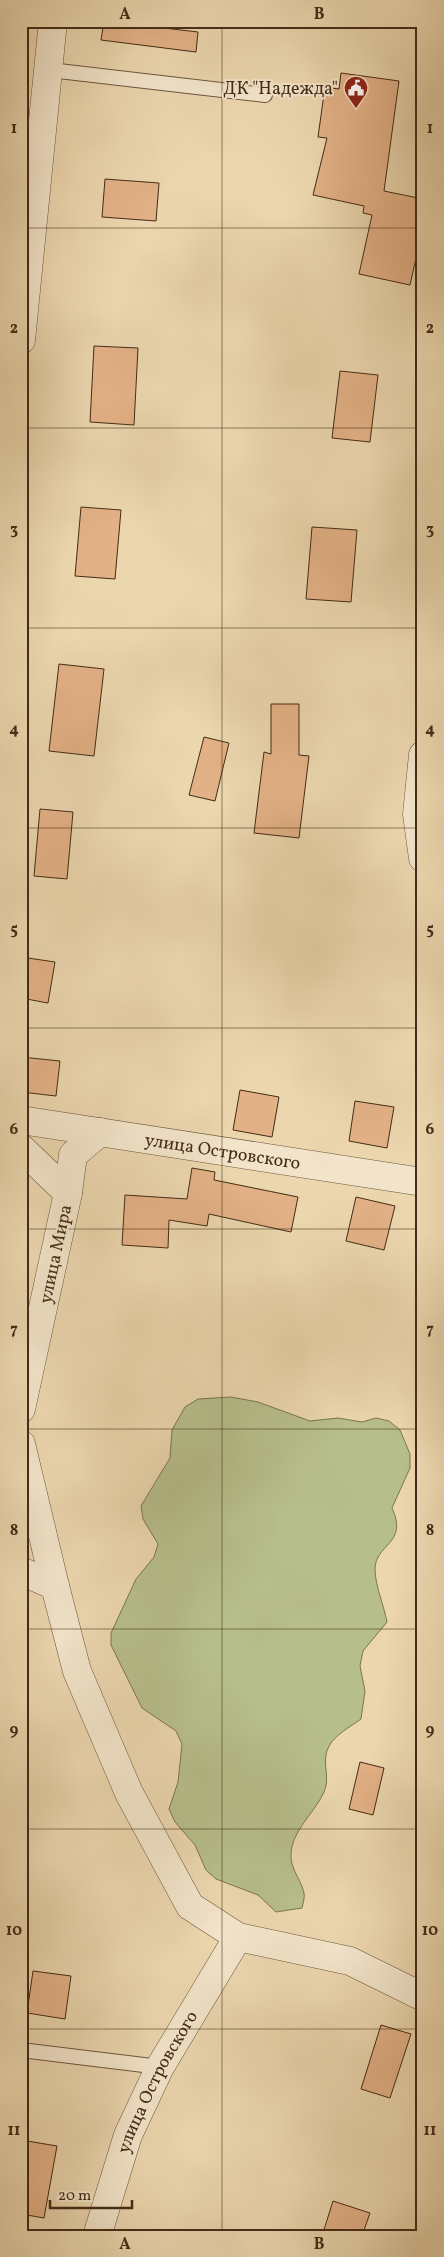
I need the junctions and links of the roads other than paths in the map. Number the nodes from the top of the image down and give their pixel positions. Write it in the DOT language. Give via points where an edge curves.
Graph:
graph roads {
  1 [pos="53,21"];
  2 [pos="50,70"];
  3 [pos="265,95"];
  4 [pos="21,340"];
  5 [pos="423,755"];
  6 [pos="423,858"];
  7 [pos="21,1120"];
  8 [pos="100,1132"];
  9 [pos="21,1148"];
  10 [pos="423,1180"];
  11 [pos="68,1193"];
  12 [pos="21,1409"];
  13 [pos="21,1444"];
  14 [pos="21,1571"];
  15 [pos="55,1586"];
  16 [pos="238,1937"];
  17 [pos="423,1996"];
  18 [pos="21,2050"];
  19 [pos="160,2067"];
  20 [pos="97,2236"];
  1 -- 2 [label="street"];
  2 -- 3 [label="lane"];
  2 -- 4 [label="street"];
  5 -- 6 [label="street" via="417,814"];
  7 -- 8 [label="street, улица Островского"];
  8 -- 10 [label="street, улица Островского"];
  8 -- 11 [label="street" via="73,1155"];
  9 -- 11 [label="street, улица Мира"];
  11 -- 12 [label="street, улица Мира"];
  13 -- 15 [label="street"];
  14 -- 15 [label="street"];
  15 -- 16 [label="street" via="77,1671 128,1793 190,1906"];
  16 -- 17 [label="street" via="350,1961"];
  16 -- 19 [label="street, улица Островского"];
  18 -- 19 [label="lane"];
  19 -- 20 [label="street, улица Островского" via="128,2135"];
}
